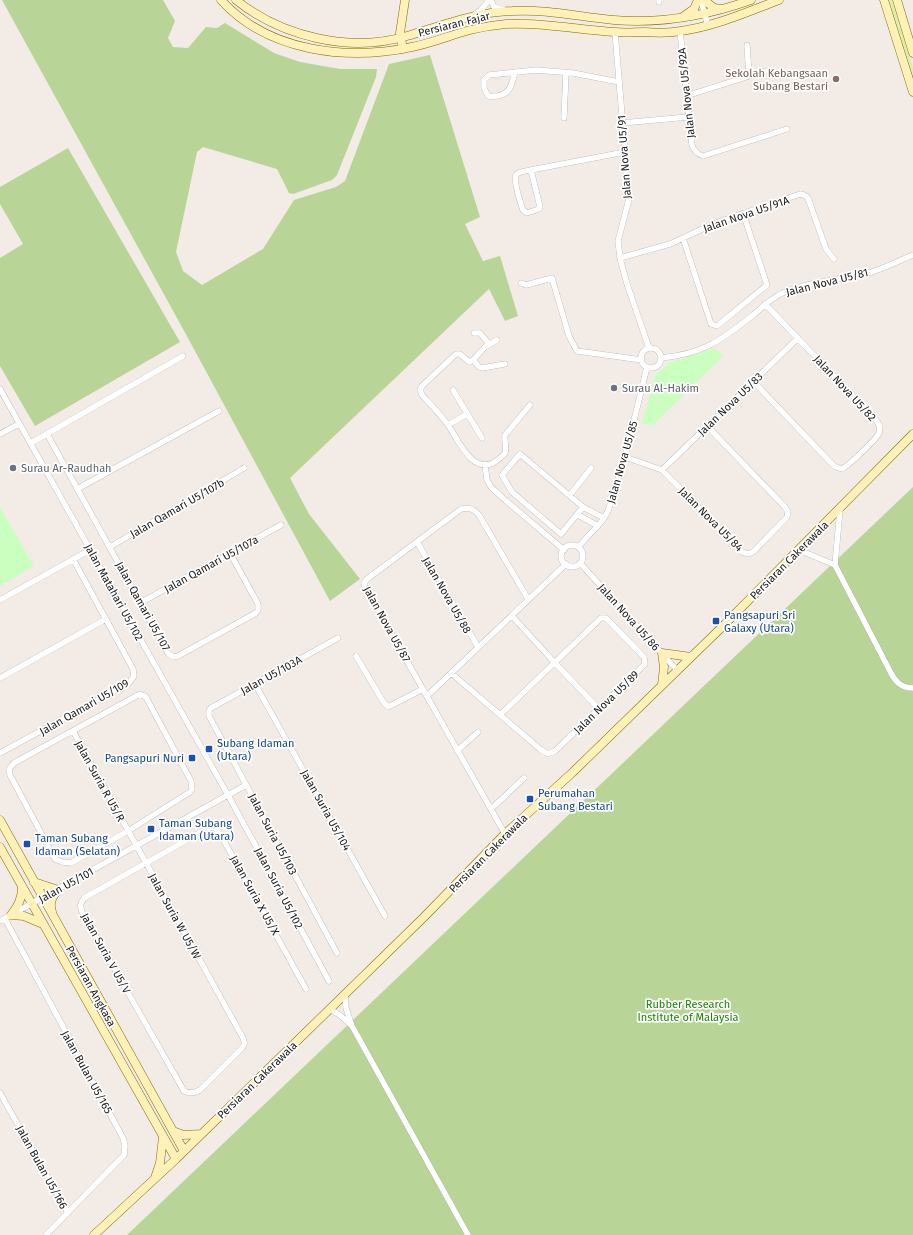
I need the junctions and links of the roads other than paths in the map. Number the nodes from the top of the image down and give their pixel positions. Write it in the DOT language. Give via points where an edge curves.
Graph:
graph roads {
  1 [pos="221,0"];
  2 [pos="236,0"];
  3 [pos="405,0"];
  4 [pos="490,0"];
  5 [pos="698,0"];
  6 [pos="702,0"];
  7 [pos="751,0"];
  8 [pos="779,0"];
  9 [pos="884,0"];
  10 [pos="897,0"];
  11 [pos="724,10"];
  12 [pos="511,11"];
  13 [pos="704,14"];
  14 [pos="402,17"];
  15 [pos="468,18"];
  16 [pos="680,18"];
  17 [pos="708,26"];
  18 [pos="680,31"];
  19 [pos="615,32"];
  20 [pos="413,34"];
  21 [pos="401,38"];
  22 [pos="378,42"];
  23 [pos="747,45"];
  24 [pos="403,49"];
  25 [pos="913,53"];
  26 [pos="765,71"];
  27 [pos="515,72"];
  28 [pos="566,73"];
  29 [pos="749,76"];
  30 [pos="619,82"];
  31 [pos="913,92"];
  32 [pos="686,96"];
  33 [pos="688,117"];
  34 [pos="564,118"];
  35 [pos="622,123"];
  36 [pos="787,129"];
  37 [pos="625,152"];
  38 [pos="531,170"];
  39 [pos="744,213"];
  40 [pos="683,238"];
  41 [pos="913,255"];
  42 [pos="620,258"];
  43 [pos="834,259"];
  44 [pos="520,283"];
  45 [pos="765,304"];
  46 [pos="474,333"];
  47 [pos="798,338"];
  48 [pos="497,340"];
  49 [pos="489,344"];
  50 [pos="649,348"];
  51 [pos="183,356"];
  52 [pos="661,358"];
  53 [pos="473,360"];
  54 [pos="642,360"];
  55 [pos="505,364"];
  56 [pos="647,366"];
  57 [pos="754,382"];
  58 [pos="0,389"];
  59 [pos="453,390"];
  60 [pos="530,405"];
  61 [pos="219,411"];
  62 [pos="467,414"];
  63 [pos="20,424"];
  64 [pos="448,425"];
  65 [pos="708,426"];
  66 [pos="0,433"];
  67 [pos="47,434"];
  68 [pos="913,434"];
  69 [pos="482,438"];
  70 [pos="31,443"];
  71 [pos="625,457"];
  72 [pos="485,465"];
  73 [pos="244,468"];
  74 [pos="591,468"];
  75 [pos="662,470"];
  76 [pos="78,489"];
  77 [pos="570,495"];
  78 [pos="583,507"];
  79 [pos="840,508"];
  80 [pos="578,514"];
  81 [pos="604,518"];
  82 [pos="281,525"];
  83 [pos="598,526"];
  84 [pos="417,542"];
  85 [pos="110,547"];
  86 [pos="578,547"];
  87 [pos="90,550"];
  88 [pos="564,550"];
  89 [pos="799,550"];
  90 [pos="230,553"];
  91 [pos="73,559"];
  92 [pos="580,563"];
  93 [pos="566,564"];
  94 [pos="835,565"];
  95 [pos="528,599"];
  96 [pos="0,600"];
  97 [pos="140,604"];
  98 [pos="512,616"];
  99 [pos="106,619"];
  100 [pos="338,638"];
  101 [pos="478,647"];
  102 [pos="662,653"];
  103 [pos="356,656"];
  104 [pos="691,657"];
  105 [pos="555,663"];
  106 [pos="677,670"];
  107 [pos="451,673"];
  108 [pos="0,678"];
  109 [pos="255,684"];
  110 [pos="662,685"];
  111 [pos="913,688"];
  112 [pos="423,689"];
  113 [pos="427,696"];
  114 [pos="599,709"];
  115 [pos="500,715"];
  116 [pos="209,716"];
  117 [pos="73,731"];
  118 [pos="478,732"];
  119 [pos="457,751"];
  120 [pos="0,753"];
  121 [pos="524,778"];
  122 [pos="246,785"];
  123 [pos="228,795"];
  124 [pos="491,809"];
  125 [pos="0,820"];
  126 [pos="128,831"];
  127 [pos="505,834"];
  128 [pos="136,846"];
  129 [pos="0,847"];
  130 [pos="146,864"];
  131 [pos="34,882"];
  132 [pos="22,887"];
  133 [pos="58,890"];
  134 [pos="43,898"];
  135 [pos="32,904"];
  136 [pos="385,916"];
  137 [pos="53,917"];
  138 [pos="5,919"];
  139 [pos="43,924"];
  140 [pos="337,953"];
  141 [pos="329,981"];
  142 [pos="306,989"];
  143 [pos="345,994"];
  144 [pos="330,1009"];
  145 [pos="352,1026"];
  146 [pos="147,1027"];
  147 [pos="0,1093"];
  148 [pos="172,1132"];
  149 [pos="201,1134"];
  150 [pos="163,1137"];
  151 [pos="184,1151"];
  152 [pos="176,1159"];
  153 [pos="155,1178"];
  154 [pos="68,1213"];
  155 [pos="46,1235"];
  156 [pos="94,1235"];
  157 [pos="468,1235"];
  1 -- 24 [label="street" via="251,26 277,39 295,44 325,51 357,54"];
  2 -- 22 [label="street, Persiaran Fajar" via="269,21 294,31 318,38"];
  3 -- 14 [label="street"];
  4 -- 12 [label="street" via="498,9"];
  4 -- 15 [label="street" via="482,10"];
  5 -- 16 [label="street" via="694,9"];
  6 -- 11 [label="street" via="714,8"];
  6 -- 13 [label="street"];
  7 -- 11 [label="street, Persiaran Fajar"];
  8 -- 17 [label="street"];
  9 -- 31 [label="street"];
  10 -- 25 [label="street"];
  11 -- 13 [label="street, Persiaran Fajar"];
  12 -- 15 [label="street, Persiaran Fajar"];
  12 -- 16 [label="street, Persiaran Fajar" via="638,21"];
  13 -- 16 [label="street, Persiaran Fajar"];
  13 -- 17 [label="street"];
  14 -- 20 [label="street"];
  14 -- 21 [label="street"];
  14 -- 22 [label="street" via="396,31"];
  15 -- 20 [label="street, Persiaran Fajar"];
  17 -- 18 [label="street"];
  18 -- 19 [label="street"];
  18 -- 32 [label="street, Jalan Nova U5/92A"];
  19 -- 24 [label="street" via="522,24 494,25"];
  19 -- 30 [label="street, Jalan Nova U5/91"];
  20 -- 21 [label="street, Persiaran Fajar"];
  21 -- 22 [label="street, Persiaran Fajar"];
  21 -- 24 [label="street"];
  23 -- 29 [label="street"];
  26 -- 29 [label="street"];
  27 -- 27 [label="street" via="489,75 484,80 488,96 498,97 508,91"];
  27 -- 28 [label="street" via="536,70"];
  28 -- 30 [label="street"];
  28 -- 34 [label="street"];
  29 -- 32 [label="street"];
  30 -- 35 [label="street, Jalan Nova U5/91"];
  32 -- 33 [label="street, Jalan Nova U5/92A"];
  33 -- 35 [label="street"];
  33 -- 36 [label="street, Jalan Nova U5/92A" via="694,150 703,156"];
  35 -- 37 [label="street, Jalan Nova U5/91"];
  37 -- 38 [label="street"];
  37 -- 42 [label="street, Jalan Nova U5/91" via="629,199 618,241"];
  38 -- 38 [label="street" via="518,174 515,178 526,213 536,211 540,207"];
  39 -- 40 [label="street, Jalan Nova U5/91A"];
  39 -- 40 [label="street" via="767,285 714,326 710,324"];
  39 -- 43 [label="street, Jalan Nova U5/91A" via="800,194 806,196 826,249"];
  40 -- 42 [label="street, Jalan Nova U5/91A" via="652,250"];
  41 -- 45 [label="street, Jalan Nova U5/81" via="870,272 786,291"];
  42 -- 50 [label="street, Jalan Nova U5/91" via="626,284"];
  44 -- 54 [label="street" via="526,285 552,278 569,336 577,351"];
  45 -- 47 [label="street, Jalan Nova U5/82"];
  45 -- 52 [label="street, Jalan Nova U5/81" via="715,343 693,352"];
  46 -- 49 [label="street" via="482,334"];
  47 -- 57 [label="street, Jalan Nova U5/83"];
  47 -- 57 [label="street, Jalan Nova U5/82" via="879,424 878,434 849,464 842,469 834,466"];
  48 -- 49 [label="street"];
  49 -- 53 [label="street"];
  50 -- 52 [label="street" via="657,350"];
  50 -- 54 [label="street" via="642,354"];
  51 -- 67 [label="street"];
  52 -- 56 [label="street" via="656,366"];
  53 -- 55 [label="street" via="482,368"];
  53 -- 64 [label="street" via="469,362 460,354 456,354 420,390"];
  54 -- 56 [label="street"];
  56 -- 71 [label="street, Jalan Nova U5/85"];
  57 -- 65 [label="street, Jalan Nova U5/83"];
  58 -- 63 [label="street, Jalan Matahari U5/102"];
  59 -- 62 [label="street"];
  60 -- 72 [label="street" via="505,435 504,454"];
  61 -- 76 [label="street"];
  62 -- 64 [label="street"];
  62 -- 69 [label="street"];
  63 -- 66 [label="street"];
  63 -- 70 [label="street, Jalan Matahari U5/102"];
  64 -- 72 [label="street" via="468,457"];
  65 -- 75 [label="street, Jalan Nova U5/83"];
  65 -- 75 [label="street, Jalan Nova U5/84" via="788,512 787,517 753,552 742,552"];
  67 -- 70 [label="street"];
  67 -- 76 [label="street, Jalan Qamari U5/107"];
  68 -- 79 [label="street, Persiaran Cakerawala"];
  70 -- 87 [label="street, Jalan Matahari U5/102"];
  71 -- 75 [label="street, Jalan Nova U5/84"];
  71 -- 81 [label="street, Jalan Nova U5/85"];
  72 -- 88 [label="street" via="487,480 491,486"];
  73 -- 85 [label="street, Jalan Qamari U5/107b"];
  74 -- 77 [label="street"];
  76 -- 85 [label="street, Jalan Qamari U5/107"];
  77 -- 78 [label="street"];
  77 -- 80 [label="street" via="520,454 502,475 512,492 561,534"];
  78 -- 80 [label="street"];
  78 -- 81 [label="street"];
  79 -- 89 [label="street, Persiaran Cakerawala"];
  79 -- 94 [label="street"];
  80 -- 83 [label="street"];
  81 -- 83 [label="street, Jalan Nova U5/85"];
  82 -- 90 [label="street, Jalan Qamari U5/107a"];
  83 -- 86 [label="street, Jalan Nova U5/85"];
  84 -- 95 [label="street, Jalan Nova U5/87" via="461,510 472,509 479,515"];
  84 -- 101 [label="street, Jalan Nova U5/88"];
  84 -- 112 [label="street, Jalan Nova U5/87" via="367,579 364,585"];
  85 -- 97 [label="street, Jalan Qamari U5/107"];
  86 -- 88 [label="street" via="569,546"];
  86 -- 92 [label="street" via="583,557"];
  87 -- 91 [label="street"];
  87 -- 123 [label="street, Jalan Matahari U5/102"];
  88 -- 93 [label="street" via="562,559"];
  89 -- 94 [label="street"];
  89 -- 104 [label="street, Persiaran Cakerawala"];
  90 -- 97 [label="street, Jalan Qamari U5/107a"];
  90 -- 97 [label="street, Jalan Qamari U5/107" via="258,604 256,614 173,657 168,653"];
  91 -- 96 [label="street"];
  91 -- 99 [label="street, Jalan Qamari U5/109"];
  92 -- 93 [label="street" via="575,566"];
  92 -- 102 [label="street, Jalan Nova U5/86"];
  93 -- 95 [label="street"];
  94 -- 111 [label="street" via="897,683 903,687"];
  95 -- 98 [label="street"];
  98 -- 101 [label="street"];
  98 -- 105 [label="street"];
  99 -- 108 [label="street"];
  99 -- 120 [label="street, Jalan Qamari U5/109" via="134,669 132,680"];
  100 -- 109 [label="street, Jalan U5/103A"];
  101 -- 107 [label="street"];
  102 -- 104 [label="street"];
  102 -- 106 [label="street, Jalan Nova U5/86"];
  102 -- 110 [label="street"];
  103 -- 112 [label="street" via="388,707"];
  104 -- 106 [label="street, Persiaran Cakerawala"];
  105 -- 114 [label="street"];
  105 -- 114 [label="street, Jalan Nova U5/89" via="604,617 644,657 645,664"];
  105 -- 115 [label="street, Jalan Nova U5/89"];
  106 -- 110 [label="street, Persiaran Cakerawala"];
  107 -- 113 [label="street"];
  107 -- 115 [label="street, Jalan Nova U5/89"];
  109 -- 116 [label="street, Jalan U5/103A" via="211,708"];
  109 -- 136 [label="street, Jalan Suria U5/104"];
  110 -- 127 [label="street, Persiaran Cakerawala"];
  112 -- 113 [label="street, Jalan Nova U5/87"];
  113 -- 119 [label="street, Jalan Nova U5/87"];
  114 -- 115 [label="street, Jalan Nova U5/89" via="550,754 545,753"];
  116 -- 122 [label="street, Jalan Suria U5/103"];
  117 -- 126 [label="street, Jalan Suria R U5/R"];
  117 -- 126 [label="street" via="14,763 9,769 55,859 71,863"];
  117 -- 126 [label="street" via="140,694 148,701 192,789"];
  118 -- 119 [label="street"];
  119 -- 124 [label="street, Jalan Nova U5/87"];
  121 -- 124 [label="street"];
  122 -- 123 [label="street, Jalan U5/101"];
  122 -- 140 [label="street, Jalan Suria U5/103"];
  123 -- 128 [label="street, Jalan U5/101"];
  123 -- 141 [label="street, Jalan Suria U5/102"];
  124 -- 127 [label="street, Jalan Nova U5/87"];
  125 -- 131 [label="street, Persiaran Angkasa"];
  126 -- 128 [label="street, Jalan Suria R U5/R"];
  127 -- 143 [label="street, Persiaran Cakerawala" via="424,918"];
  128 -- 130 [label="street, Jalan Suria W U5/W"];
  128 -- 133 [label="street, Jalan U5/101"];
  129 -- 132 [label="street, Persiaran Angkasa"];
  130 -- 142 [label="street, Jalan Suria X U5/X" via="210,827 215,828 220,832"];
  130 -- 146 [label="street, Jalan Suria V U5/V" via="84,898 80,908"];
  130 -- 146 [label="street, Jalan Suria W U5/W" via="244,1044 200,1090 187,1093"];
  131 -- 133 [label="street"];
  131 -- 134 [label="street, Persiaran Angkasa"];
  132 -- 135 [label="street, Persiaran Angkasa"];
  132 -- 138 [label="street" via="19,904"];
  133 -- 134 [label="street, Jalan U5/101"];
  133 -- 137 [label="street" via="50,904"];
  134 -- 135 [label="street, Jalan U5/101"];
  134 -- 137 [label="street, Persiaran Angkasa"];
  135 -- 138 [label="street, Jalan U5/101"];
  135 -- 139 [label="street, Persiaran Angkasa"];
  137 -- 148 [label="street, Persiaran Angkasa"];
  138 -- 139 [label="street" via="24,916"];
  138 -- 154 [label="street, Jalan Bulan U5/165" via="125,1146 124,1155"];
  139 -- 150 [label="street, Persiaran Angkasa"];
  143 -- 144 [label="street, Persiaran Cakerawala"];
  143 -- 145 [label="street" via="346,1008"];
  144 -- 145 [label="street"];
  144 -- 149 [label="street, Persiaran Cakerawala"];
  145 -- 157 [label="street"];
  147 -- 154 [label="street, Jalan Bulan U5/166"];
  148 -- 149 [label="street" via="183,1135"];
  148 -- 151 [label="street, Persiaran Angkasa"];
  149 -- 151 [label="street, Persiaran Cakerawala"];
  150 -- 152 [label="street, Persiaran Angkasa"];
  150 -- 153 [label="street" via="160,1163"];
  151 -- 152 [label="street, Persiaran Cakerawala"];
  152 -- 153 [label="street, Persiaran Cakerawala"];
  153 -- 156 [label="street, Persiaran Cakerawala"];
  154 -- 155 [label="street, Jalan Bulan U5/166"];
}
